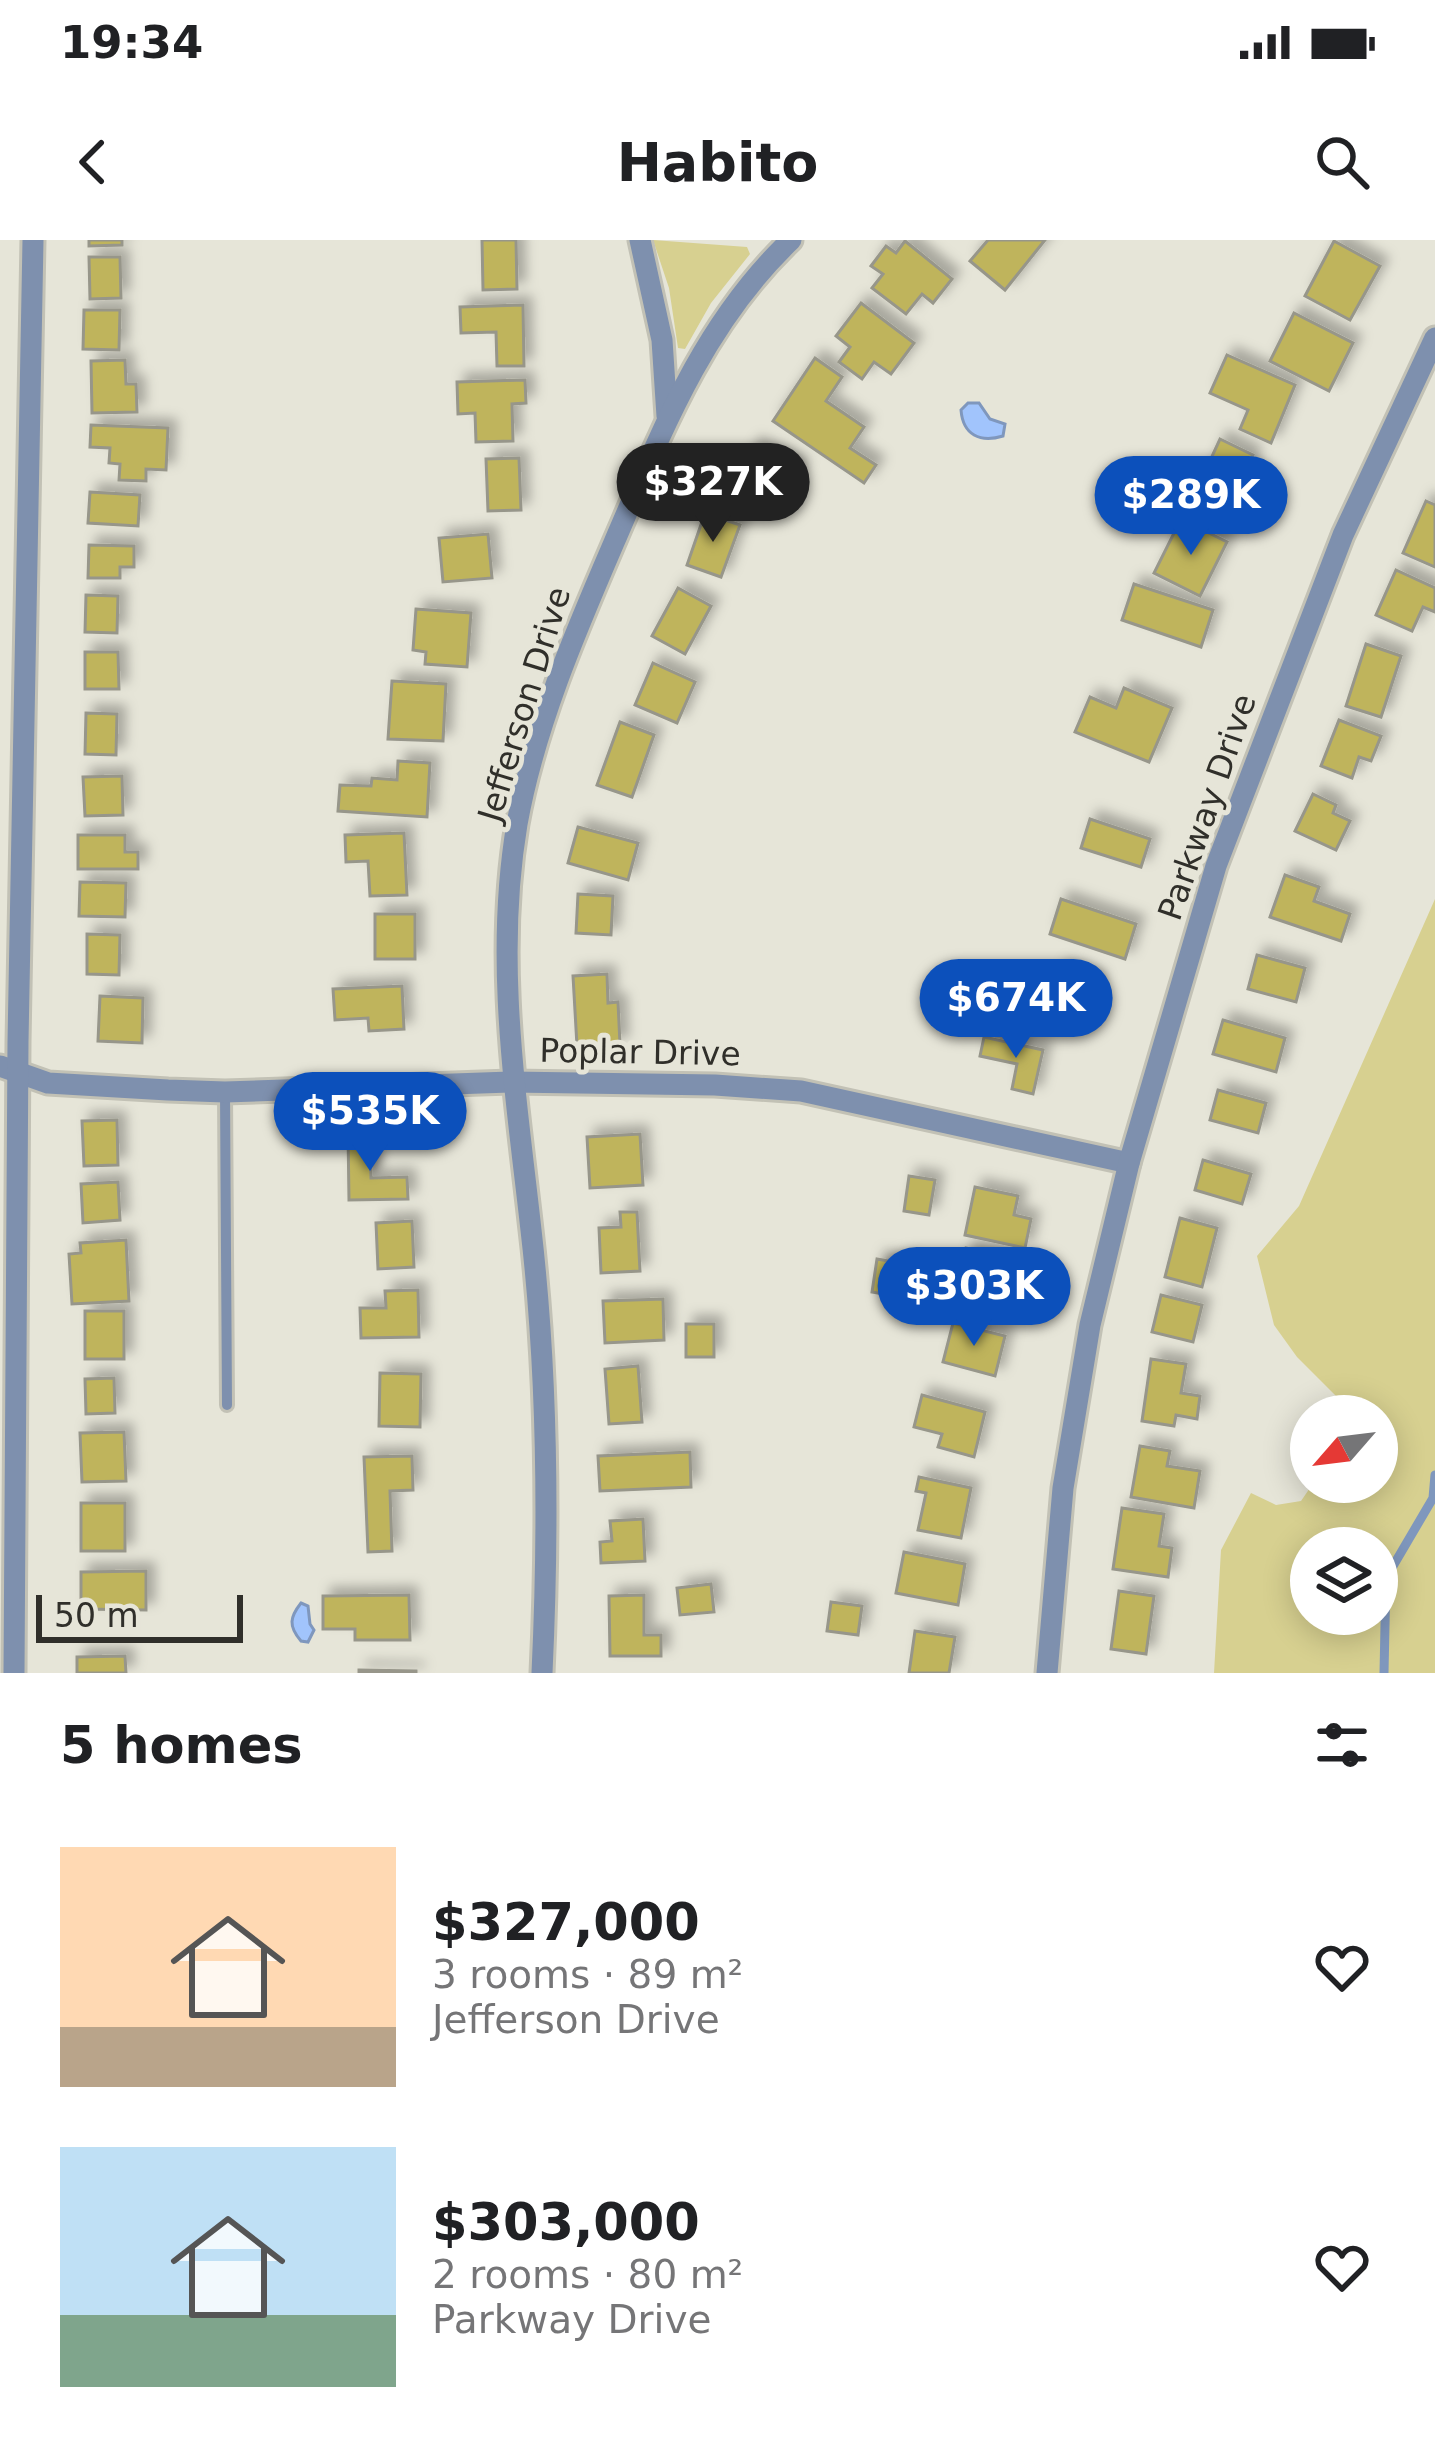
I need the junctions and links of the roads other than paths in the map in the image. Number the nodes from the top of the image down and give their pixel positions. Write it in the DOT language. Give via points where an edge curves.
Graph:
graph roads {
  1 [pos="32,240"];
  2 [pos="640,240"];
  3 [pos="791,240"];
  4 [pos="1435,338"];
  5 [pos="667,416"];
  6 [pos="9,1070"];
  7 [pos="512,1082"];
  8 [pos="225,1092"];
  9 [pos="1130,1162"];
  10 [pos="227,1405"];
  11 [pos="14,1673"];
  12 [pos="542,1673"];
  13 [pos="1047,1673"];
  1 -- 6 [label="street"];
  2 -- 5 [label="street" via="662,340"];
  3 -- 5 [label="street, Jefferson Drive" via="718,323"];
  4 -- 9 [label="street, Parkway Drive" via="1342,535 1216,866"];
  5 -- 7 [label="street, Jefferson Drive" via="558,684 518,822 507,952"];
  6 -- 8 [label="street, Poplar Drive" via="48,1083"];
  6 -- 11 [label="street"];
  7 -- 8 [label="street, Poplar Drive"];
  7 -- 9 [label="street, Poplar Drive" via="801,1091"];
  7 -- 12 [label="street, Jefferson Drive" via="544,1372"];
  8 -- 10 [label="lane"];
  9 -- 13 [label="street, Parkway Drive" via="1067,1465"];
}
